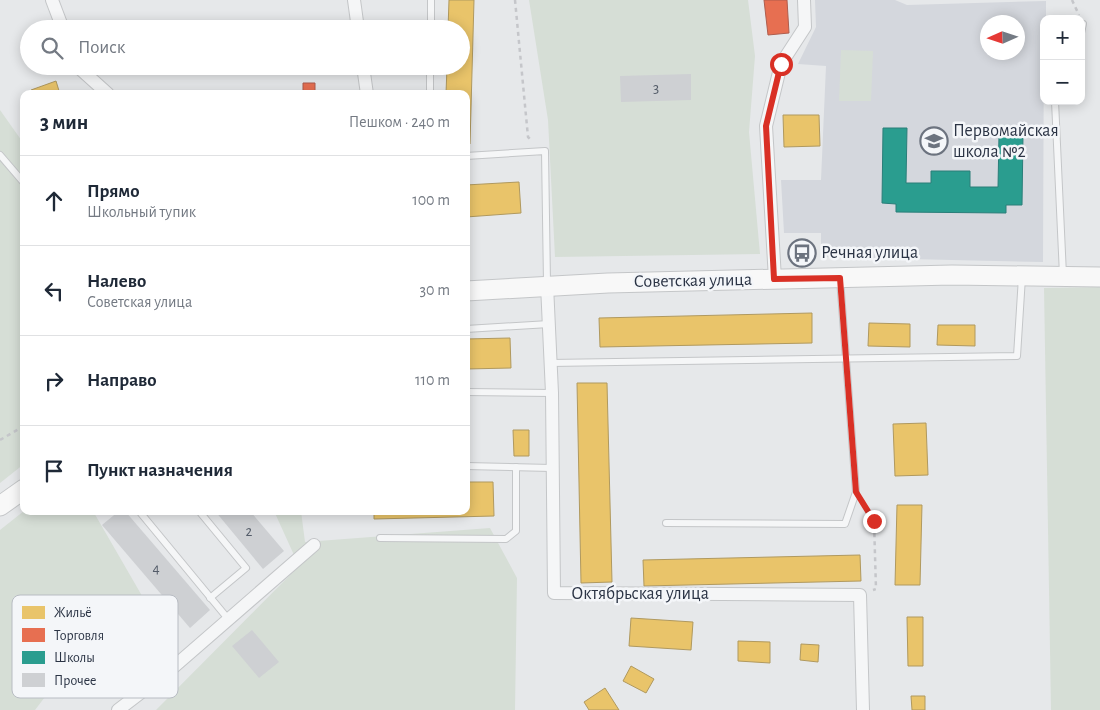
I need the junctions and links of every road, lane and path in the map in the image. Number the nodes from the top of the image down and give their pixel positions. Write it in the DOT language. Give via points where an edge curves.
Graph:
graph roads {
  1 [pos="52,0"];
  2 [pos="354,0"];
  3 [pos="431,0"];
  4 [pos="515,0"];
  5 [pos="804,0"];
  6 [pos="1072,0"];
  7 [pos="1079,15"];
  8 [pos="59,20"];
  9 [pos="357,20"];
  10 [pos="431,20"];
  11 [pos="87,75"];
  12 [pos="364,75"];
  13 [pos="430,75"];
  14 [pos="104,90"];
  15 [pos="366,90"];
  16 [pos="430,90"];
  17 [pos="1055,105"];
  18 [pos="545,151"];
  19 [pos="0,156"];
  20 [pos="470,156"];
  21 [pos="20,178"];
  22 [pos="1022,276"];
  23 [pos="1063,276"];
  24 [pos="1100,277"];
  25 [pos="840,278"];
  26 [pos="774,279"];
  27 [pos="547,285"];
  28 [pos="470,291"];
  29 [pos="549,324"];
  30 [pos="470,329"];
  31 [pos="845,360"];
  32 [pos="550,363"];
  33 [pos="470,392"];
  34 [pos="552,393"];
  35 [pos="20,428"];
  36 [pos="0,440"];
  37 [pos="470,466"];
  38 [pos="516,467"];
  39 [pos="552,468"];
  40 [pos="20,492"];
  41 [pos="856,492"];
  42 [pos="0,506"];
  43 [pos="142,515"];
  44 [pos="202,515"];
  45 [pos="666,523"];
  46 [pos="380,538"];
  47 [pos="314,545"];
  48 [pos="860,596"];
  49 [pos="210,598"];
  50 [pos="229,620"];
  51 [pos="178,663"];
  52 [pos="134,698"];
  53 [pos="118,710"];
  54 [pos="862,710"];
  1 -- 8 [label="street"];
  2 -- 9 [label="street"];
  3 -- 10 [label="lane"];
  4 -- 18 [label="path" via="528,137"];
  5 -- 26 [label="street" via="804,26 781,64 766,126"];
  6 -- 7 [label="path"];
  11 -- 14 [label="street"];
  12 -- 15 [label="street"];
  13 -- 16 [label="lane"];
  17 -- 23 [label="lane"];
  18 -- 20 [label="lane"];
  18 -- 27 [label="lane"];
  19 -- 21 [label="lane"];
  22 -- 23 [label="main road, Советская улица"];
  22 -- 25 [label="main road, Советская улица"];
  22 -- 31 [label="lane" via="1017,356"];
  23 -- 24 [label="main road, Советская улица"];
  25 -- 26 [label="main road, Советская улица"];
  25 -- 31 [label="lane"];
  26 -- 27 [label="main road, Советская улица"];
  27 -- 28 [label="main road, Советская улица"];
  27 -- 29 [label="street, Октябрьская улица"];
  29 -- 30 [label="lane"];
  29 -- 32 [label="street, Октябрьская улица"];
  31 -- 32 [label="lane"];
  31 -- 41 [label="lane"];
  32 -- 34 [label="street, Октябрьская улица"];
  33 -- 34 [label="lane"];
  34 -- 39 [label="street, Октябрьская улица"];
  35 -- 36 [label="path"];
  37 -- 38 [label="lane"];
  38 -- 39 [label="lane"];
  38 -- 46 [label="lane" via="516,531 506,540"];
  39 -- 48 [label="street, Октябрьская улица" via="554,593"];
  40 -- 42 [label="main road"];
  41 -- 45 [label="lane" via="845,524"];
  41 -- 48 [label="path" via="874,521 876,589"];
  43 -- 49 [label="lane"];
  44 -- 49 [label="lane" via="246,568"];
  47 -- 50 [label="street"];
  48 -- 54 [label="street"];
  49 -- 50 [label="lane"];
  50 -- 51 [label="street"];
  52 -- 53 [label="street"];
}
